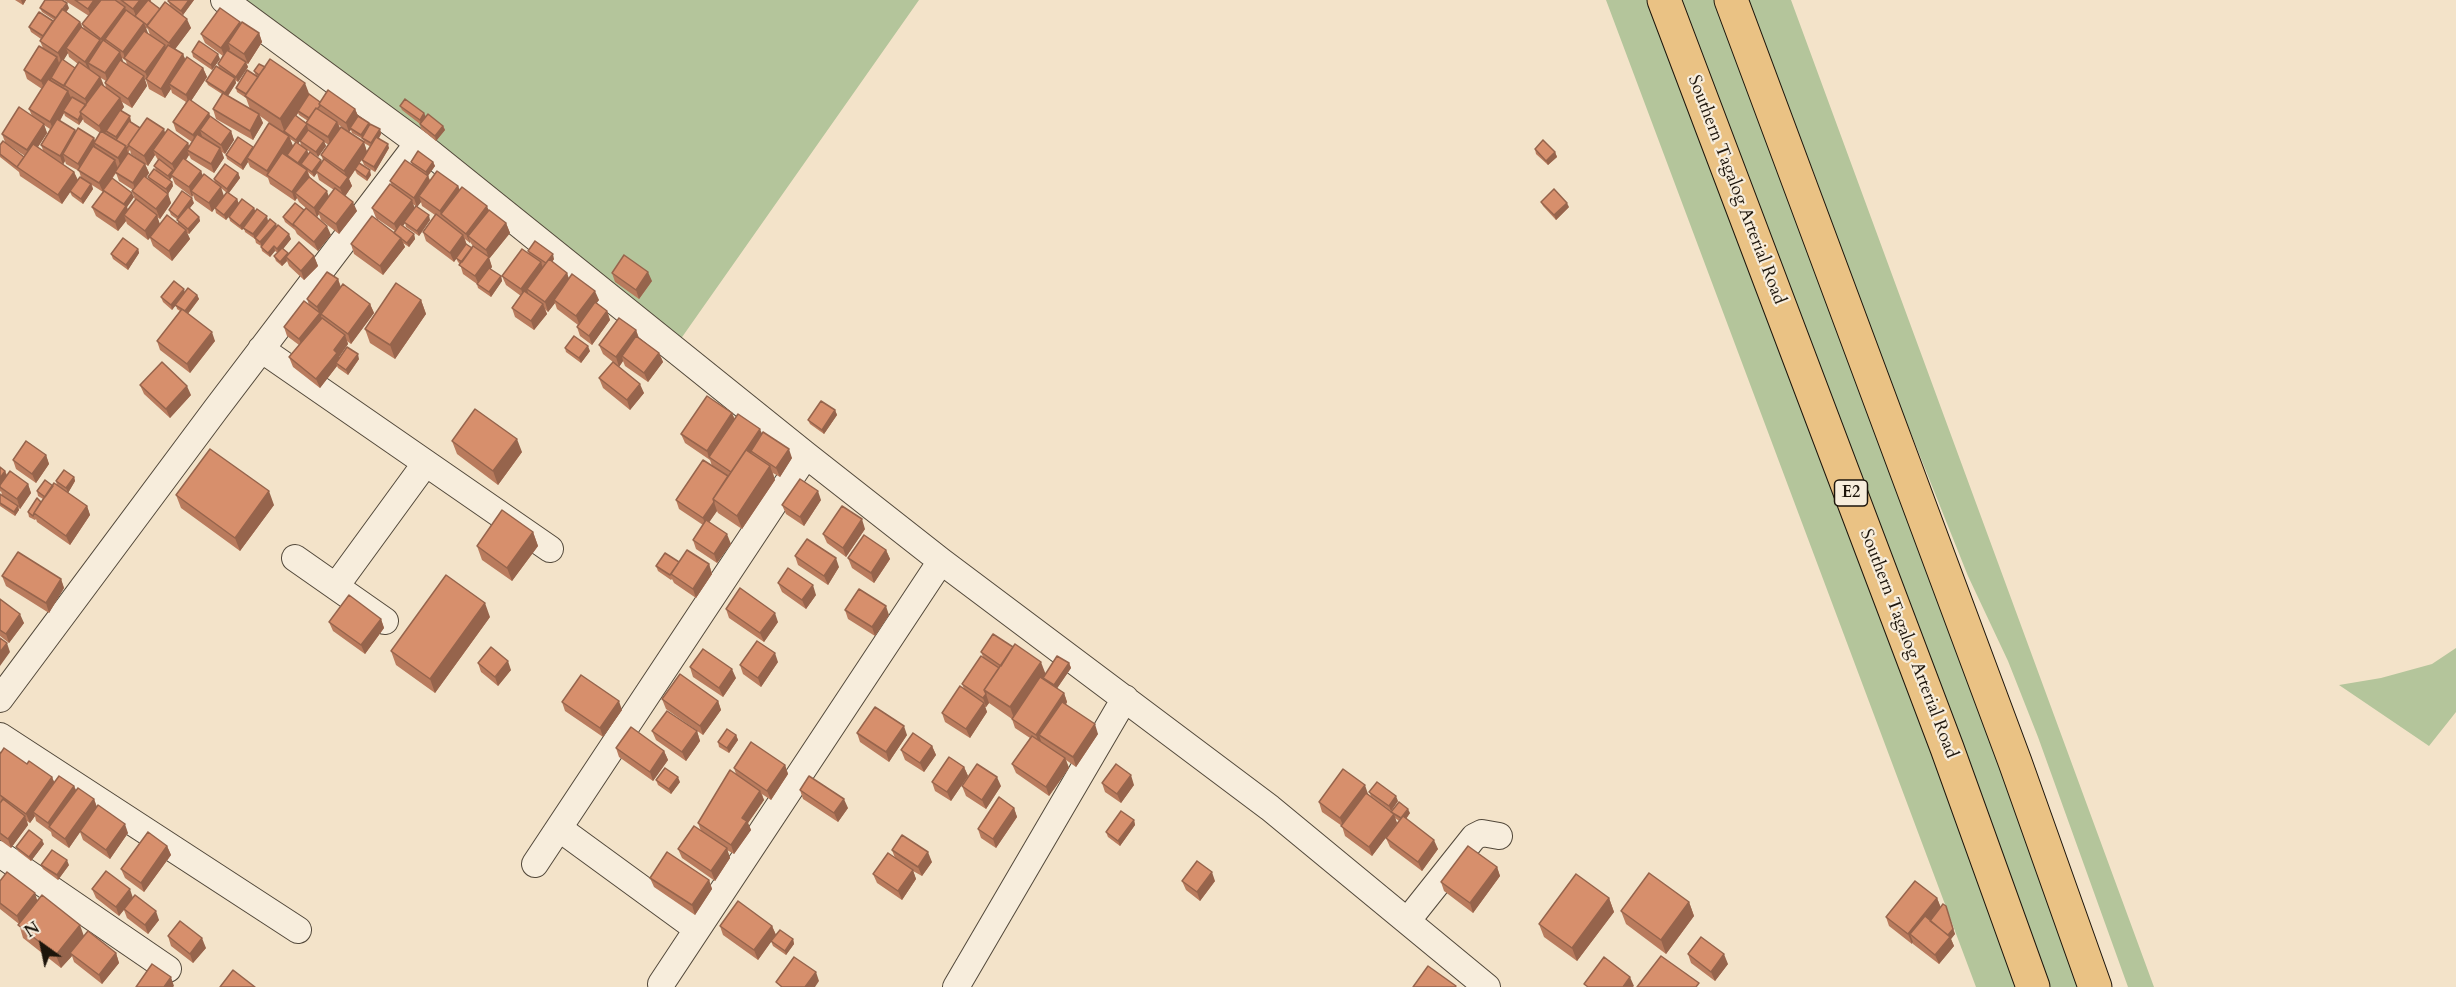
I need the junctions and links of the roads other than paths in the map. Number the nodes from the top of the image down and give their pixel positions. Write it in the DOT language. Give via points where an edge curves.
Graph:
graph roads {
  1 [pos="224,0"];
  2 [pos="1664,0"];
  3 [pos="1731,0"];
  4 [pos="418,143"];
  5 [pos="261,349"];
  6 [pos="806,455"];
  7 [pos="425,464"];
  8 [pos="550,549"];
  9 [pos="1938,553"];
  10 [pos="295,558"];
  11 [pos="941,561"];
  12 [pos="336,586"];
  13 [pos="385,621"];
  14 [pos="1125,698"];
  15 [pos="0,699"];
  16 [pos="0,736"];
  17 [pos="560,829"];
  18 [pos="1500,836"];
  19 [pos="0,854"];
  20 [pos="535,864"];
  21 [pos="1408,920"];
  22 [pos="697,929"];
  23 [pos="298,930"];
  24 [pos="168,969"];
  25 [pos="661,984"];
  26 [pos="956,987"];
  27 [pos="1487,987"];
  28 [pos="2032,987"];
  29 [pos="2095,987"];
  30 [pos="2112,987"];
  1 -- 4 [label="street"];
  2 -- 28 [label="highway, Southern Tagalog Arterial Road / E2" via="1944,739"];
  3 -- 9 [label="highway"];
  4 -- 5 [label="street"];
  4 -- 6 [label="street"];
  5 -- 7 [label="street"];
  5 -- 15 [label="street"];
  6 -- 11 [label="street"];
  6 -- 17 [label="street"];
  7 -- 8 [label="street"];
  7 -- 12 [label="street"];
  9 -- 29 [label="highway"];
  9 -- 30 [label="highway" via="2032,764"];
  10 -- 12 [label="street"];
  11 -- 14 [label="street"];
  11 -- 22 [label="street"];
  12 -- 13 [label="street"];
  14 -- 21 [label="street"];
  14 -- 26 [label="street"];
  16 -- 23 [label="street"];
  17 -- 20 [label="street"];
  17 -- 22 [label="street"];
  18 -- 21 [label="street" via="1482,833 1474,837"];
  19 -- 24 [label="street"];
  21 -- 27 [label="street" via="1436,959"];
  22 -- 25 [label="street"];
}
